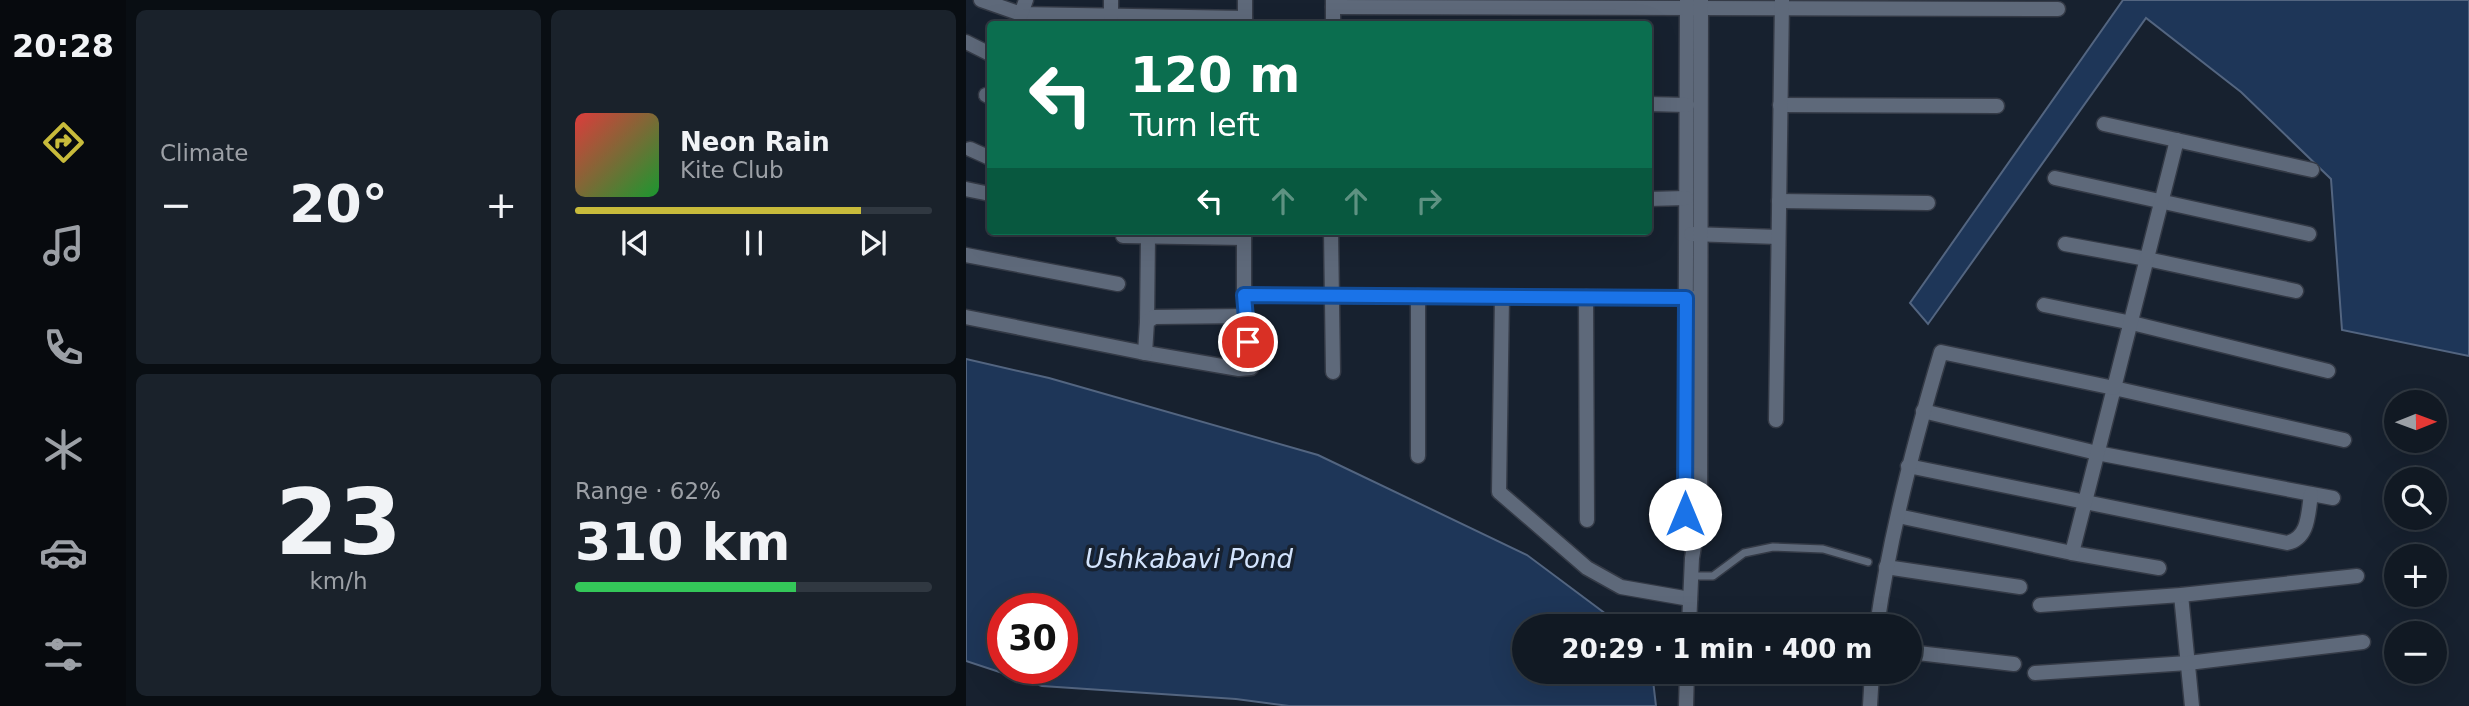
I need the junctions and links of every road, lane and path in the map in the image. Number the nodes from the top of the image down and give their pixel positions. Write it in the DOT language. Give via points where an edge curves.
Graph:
graph roads {
  1 [pos="981,0"];
  2 [pos="1111,0"];
  3 [pos="1245,0"];
  4 [pos="1333,4"];
  5 [pos="1694,4"];
  6 [pos="1739,4"];
  7 [pos="1782,4"];
  8 [pos="1024,7"];
  9 [pos="2059,9"];
  10 [pos="1111,17"];
  11 [pos="1141,21"];
  12 [pos="1196,21"];
  13 [pos="1245,21"];
  14 [pos="966,42"];
  15 [pos="987,52"];
  16 [pos="1652,104"];
  17 [pos="1687,105"];
  18 [pos="1780,105"];
  19 [pos="1997,106"];
  20 [pos="2104,124"];
  21 [pos="2177,140"];
  22 [pos="970,149"];
  23 [pos="987,157"];
  24 [pos="2312,170"];
  25 [pos="2055,178"];
  26 [pos="966,189"];
  27 [pos="987,193"];
  28 [pos="1652,198"];
  29 [pos="1686,198"];
  30 [pos="1779,201"];
  31 [pos="2162,202"];
  32 [pos="1928,203"];
  33 [pos="1693,234"];
  34 [pos="2309,234"];
  35 [pos="1196,235"];
  36 [pos="1244,235"];
  37 [pos="1331,235"];
  38 [pos="1123,236"];
  39 [pos="1149,236"];
  40 [pos="1778,237"];
  41 [pos="2065,244"];
  42 [pos="966,255"];
  43 [pos="2147,259"];
  44 [pos="1118,284"];
  45 [pos="2296,291"];
  46 [pos="1244,295"];
  47 [pos="1330,296"];
  48 [pos="1418,296"];
  49 [pos="1502,297"];
  50 [pos="1586,297"];
  51 [pos="1693,298"];
  52 [pos="2043,305"];
  53 [pos="1246,316"];
  54 [pos="966,317"];
  55 [pos="1147,322"];
  56 [pos="2132,323"];
  57 [pos="1145,353"];
  58 [pos="2328,371"];
  59 [pos="1333,372"];
  60 [pos="2114,388"];
  61 [pos="1923,411"];
  62 [pos="1776,420"];
  63 [pos="2344,440"];
  64 [pos="2097,453"];
  65 [pos="1418,456"];
  66 [pos="1908,467"];
  67 [pos="2311,494"];
  68 [pos="2333,498"];
  69 [pos="2085,501"];
  70 [pos="1898,516"];
  71 [pos="1587,520"];
  72 [pos="2072,553"];
  73 [pos="1868,562"];
  74 [pos="1886,567"];
  75 [pos="2158,568"];
  76 [pos="1691,576"];
  77 [pos="2357,576"];
  78 [pos="2020,587"];
  79 [pos="2181,595"];
  80 [pos="1690,599"];
  81 [pos="2040,605"];
  82 [pos="1689,614"];
  83 [pos="1879,614"];
  84 [pos="2363,642"];
  85 [pos="1922,653"];
  86 [pos="2188,663"];
  87 [pos="2014,664"];
  88 [pos="2035,673"];
  89 [pos="1687,684"];
  90 [pos="1871,684"];
  91 [pos="1686,706"];
  92 [pos="1870,706"];
  93 [pos="2192,706"];
  1 -- 8 [label="street"];
  2 -- 10 [label="street"];
  3 -- 13 [label="street"];
  4 -- 5 [label="street"];
  5 -- 6 [label="street"];
  5 -- 17 [label="street"];
  5 -- 33 [label="street"];
  6 -- 7 [label="street"];
  7 -- 9 [label="street"];
  7 -- 18 [label="street"];
  8 -- 10 [label="street"];
  10 -- 11 [label="street"];
  11 -- 12 [label="street"];
  12 -- 13 [label="street"];
  14 -- 15 [label="street"];
  16 -- 17 [label="street"];
  17 -- 29 [label="street"];
  18 -- 19 [label="street"];
  18 -- 30 [label="street"];
  20 -- 21 [label="street"];
  21 -- 24 [label="street"];
  21 -- 31 [label="street"];
  22 -- 23 [label="street"];
  25 -- 31 [label="street"];
  26 -- 27 [label="street"];
  28 -- 29 [label="street"];
  29 -- 33 [label="street"];
  30 -- 32 [label="street"];
  30 -- 40 [label="street"];
  31 -- 34 [label="street"];
  31 -- 43 [label="street"];
  33 -- 40 [label="street"];
  33 -- 51 [label="street"];
  35 -- 39 [label="street"];
  36 -- 46 [label="street"];
  37 -- 47 [label="street"];
  38 -- 39 [label="street"];
  39 -- 55 [label="street"];
  40 -- 62 [label="street"];
  41 -- 43 [label="street"];
  42 -- 44 [label="street"];
  43 -- 45 [label="street"];
  43 -- 56 [label="street"];
  46 -- 47 [label="street"];
  46 -- 53 [label="street"];
  47 -- 48 [label="street"];
  47 -- 59 [label="street"];
  48 -- 49 [label="street"];
  48 -- 65 [label="street"];
  49 -- 50 [label="street"];
  49 -- 80 [label="street" via="1499,492 1587,568 1621,587"];
  50 -- 51 [label="street"];
  50 -- 71 [label="street"];
  51 -- 76 [label="street" via="1685,514"];
  52 -- 56 [label="street"];
  53 -- 55 [label="street" via="1154,317"];
  53 -- 57 [label="street" via="1251,368"];
  54 -- 57 [label="street"];
  55 -- 57 [label="street"];
  56 -- 58 [label="street"];
  56 -- 60 [label="street"];
  60 -- 61 [label="street" via="1941,352"];
  60 -- 63 [label="street"];
  60 -- 64 [label="street"];
  61 -- 64 [label="street"];
  61 -- 66 [label="street"];
  64 -- 67 [label="street"];
  64 -- 69 [label="street"];
  66 -- 69 [label="street"];
  66 -- 70 [label="street"];
  67 -- 68 [label="street"];
  67 -- 69 [label="street" via="2302,535 2287,543"];
  69 -- 72 [label="street"];
  70 -- 72 [label="street"];
  70 -- 74 [label="street"];
  72 -- 75 [label="street"];
  73 -- 76 [label="lane" via="1823,549 1773,547 1744,553 1713,576"];
  74 -- 78 [label="street"];
  74 -- 83 [label="street"];
  76 -- 80 [label="street"];
  77 -- 79 [label="street"];
  79 -- 81 [label="street"];
  79 -- 86 [label="street"];
  80 -- 82 [label="street"];
  84 -- 86 [label="street"];
  85 -- 87 [label="street"];
  86 -- 88 [label="street"];
  86 -- 93 [label="street"];
  89 -- 91 [label="street"];
  90 -- 92 [label="street"];
}
